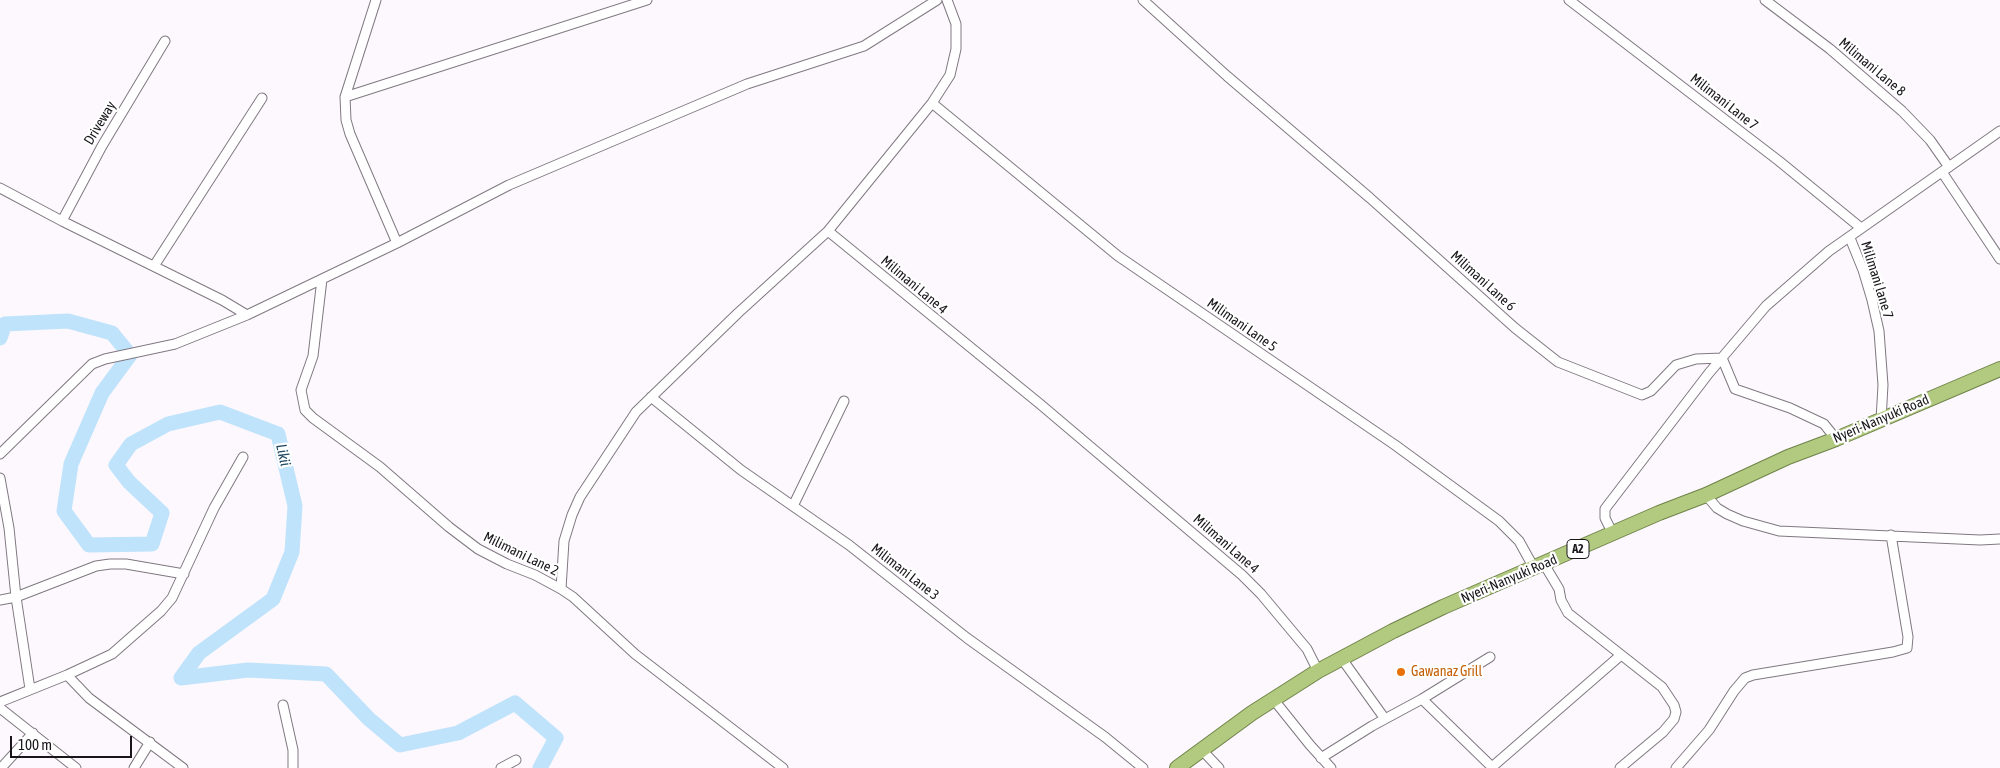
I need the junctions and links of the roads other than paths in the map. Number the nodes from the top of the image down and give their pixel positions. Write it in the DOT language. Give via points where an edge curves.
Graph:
graph roads {
  1 [pos="376,0"];
  2 [pos="647,0"];
  3 [pos="937,0"];
  4 [pos="947,0"];
  5 [pos="1143,0"];
  6 [pos="1569,0"];
  7 [pos="1765,0"];
  8 [pos="165,41"];
  9 [pos="345,97"];
  10 [pos="262,98"];
  11 [pos="932,103"];
  12 [pos="2000,131"];
  13 [pos="1946,169"];
  14 [pos="0,188"];
  15 [pos="62,221"];
  16 [pos="1861,228"];
  17 [pos="828,231"];
  18 [pos="1850,238"];
  19 [pos="396,243"];
  20 [pos="2000,259"];
  21 [pos="154,266"];
  22 [pos="322,280"];
  23 [pos="247,315"];
  24 [pos="1722,358"];
  25 [pos="2000,368"];
  26 [pos="651,397"];
  27 [pos="844,401"];
  28 [pos="1881,420"];
  29 [pos="1836,439"];
  30 [pos="0,454"];
  31 [pos="243,457"];
  32 [pos="0,478"];
  33 [pos="1706,495"];
  34 [pos="793,506"];
  35 [pos="1613,534"];
  36 [pos="1891,535"];
  37 [pos="2000,539"];
  38 [pos="1539,566"];
  39 [pos="184,574"];
  40 [pos="560,588"];
  41 [pos="16,597"];
  42 [pos="0,600"];
  43 [pos="1621,654"];
  44 [pos="1490,657"];
  45 [pos="1342,659"];
  46 [pos="1318,671"];
  47 [pos="67,675"];
  48 [pos="30,689"];
  49 [pos="1422,699"];
  50 [pos="1274,700"];
  51 [pos="0,702"];
  52 [pos="283,705"];
  53 [pos="0,708"];
  54 [pos="1385,719"];
  55 [pos="32,733"];
  56 [pos="150,742"];
  57 [pos="1201,749"];
  58 [pos="1321,758"];
  59 [pos="516,760"];
  60 [pos="0,768"];
  61 [pos="76,768"];
  62 [pos="134,768"];
  63 [pos="183,768"];
  64 [pos="293,768"];
  65 [pos="501,768"];
  66 [pos="783,768"];
  67 [pos="1142,768"];
  68 [pos="1177,768"];
  69 [pos="1219,768"];
  70 [pos="1331,768"];
  71 [pos="1491,768"];
  72 [pos="1620,768"];
  73 [pos="1676,768"];
  1 -- 9 [label="street"];
  2 -- 9 [label="street"];
  3 -- 19 [label="street" via="864,46 747,84 509,185"];
  4 -- 11 [label="street" via="956,24 956,49 950,75"];
  5 -- 24 [label="street, Milimani Lane 6" via="1515,328 1558,362 1642,394 1651,391 1676,364"];
  6 -- 16 [label="street, Milimani Lane 7"];
  7 -- 13 [label="street, Milimani Lane 8" via="1830,49 1902,111 1930,140"];
  8 -- 15 [label="street, Driveway" via="102,146"];
  9 -- 19 [label="street" via="350,134"];
  10 -- 21 [label="street"];
  11 -- 17 [label="street"];
  11 -- 38 [label="street, Milimani Lane 5" via="1118,256 1395,445 1499,521"];
  12 -- 13 [label="street"];
  13 -- 16 [label="street"];
  13 -- 20 [label="street, Milimani Lane 8"];
  14 -- 15 [label="street"];
  15 -- 21 [label="street"];
  16 -- 18 [label="street"];
  17 -- 26 [label="street"];
  17 -- 46 [label="street, Milimani Lane 4" via="1242,575 1307,649"];
  18 -- 24 [label="street" via="1829,251 1775,297"];
  18 -- 28 [label="street, Milimani lane 7" via="1870,292 1878,330 1883,385"];
  19 -- 22 [label="street"];
  21 -- 23 [label="street"];
  22 -- 23 [label="street"];
  22 -- 40 [label="street, Milimani Lane 2" via="313,356 301,390 305,410 380,466 478,549"];
  23 -- 30 [label="street" via="188,340 92,364"];
  24 -- 29 [label="street" via="1735,389 1824,424"];
  24 -- 35 [label="street" via="1605,509 1605,518"];
  25 -- 28 [label="highway, Nyeri-Nanyuki Road / A2"];
  26 -- 34 [label="street, Milimani Lane 3" via="741,470"];
  26 -- 40 [label="street" via="636,412 580,497 564,541"];
  27 -- 34 [label="street"];
  28 -- 29 [label="highway, Nyeri-Nanyuki Road / A2"];
  29 -- 33 [label="highway, Nyeri-Nanyuki Road / A2"];
  31 -- 39 [label="street" via="214,508"];
  32 -- 41 [label="street"];
  33 -- 35 [label="highway, Nyeri-Nanyuki Road / A2"];
  33 -- 36 [label="street" via="1727,514 1779,530"];
  34 -- 67 [label="street, Milimani Lane 3" via="849,545 967,638 1105,737"];
  35 -- 38 [label="highway, Nyeri-Nanyuki Road / A2"];
  36 -- 37 [label="street"];
  36 -- 73 [label="street" via="1909,642 1907,648 1745,678"];
  38 -- 43 [label="street, Milimani Lane 5" via="1559,589 1568,613"];
  38 -- 45 [label="highway, Nyeri-Nanyuki Road / A2" via="1443,607"];
  39 -- 41 [label="street" via="110,564 96,566"];
  39 -- 47 [label="street" via="167,605 124,644 112,654"];
  40 -- 66 [label="street, Milimani Lane 2" via="641,660"];
  41 -- 42 [label="street"];
  41 -- 48 [label="street"];
  43 -- 71 [label="street"];
  43 -- 72 [label="street, Milimani Lane 5" via="1662,687 1676,712 1663,732"];
  44 -- 49 [label="street"];
  45 -- 46 [label="highway, Nyeri-Nanyuki Road / A2"];
  45 -- 54 [label="street"];
  46 -- 50 [label="highway, Nyeri-Nanyuki Road / A2"];
  47 -- 48 [label="street"];
  47 -- 56 [label="street" via="89,698"];
  48 -- 51 [label="street"];
  49 -- 54 [label="street"];
  49 -- 71 [label="street"];
  50 -- 57 [label="highway, Nyeri-Nanyuki Road / A2"];
  50 -- 58 [label="street"];
  52 -- 64 [label="street" via="293,750"];
  53 -- 55 [label="street"];
  54 -- 58 [label="street"];
  55 -- 60 [label="street"];
  55 -- 61 [label="street"];
  56 -- 62 [label="street"];
  56 -- 63 [label="street"];
  57 -- 68 [label="highway, Nyeri-Nanyuki Road / A2"];
  57 -- 69 [label="street"];
  58 -- 70 [label="street"];
  59 -- 65 [label="street"];
}
